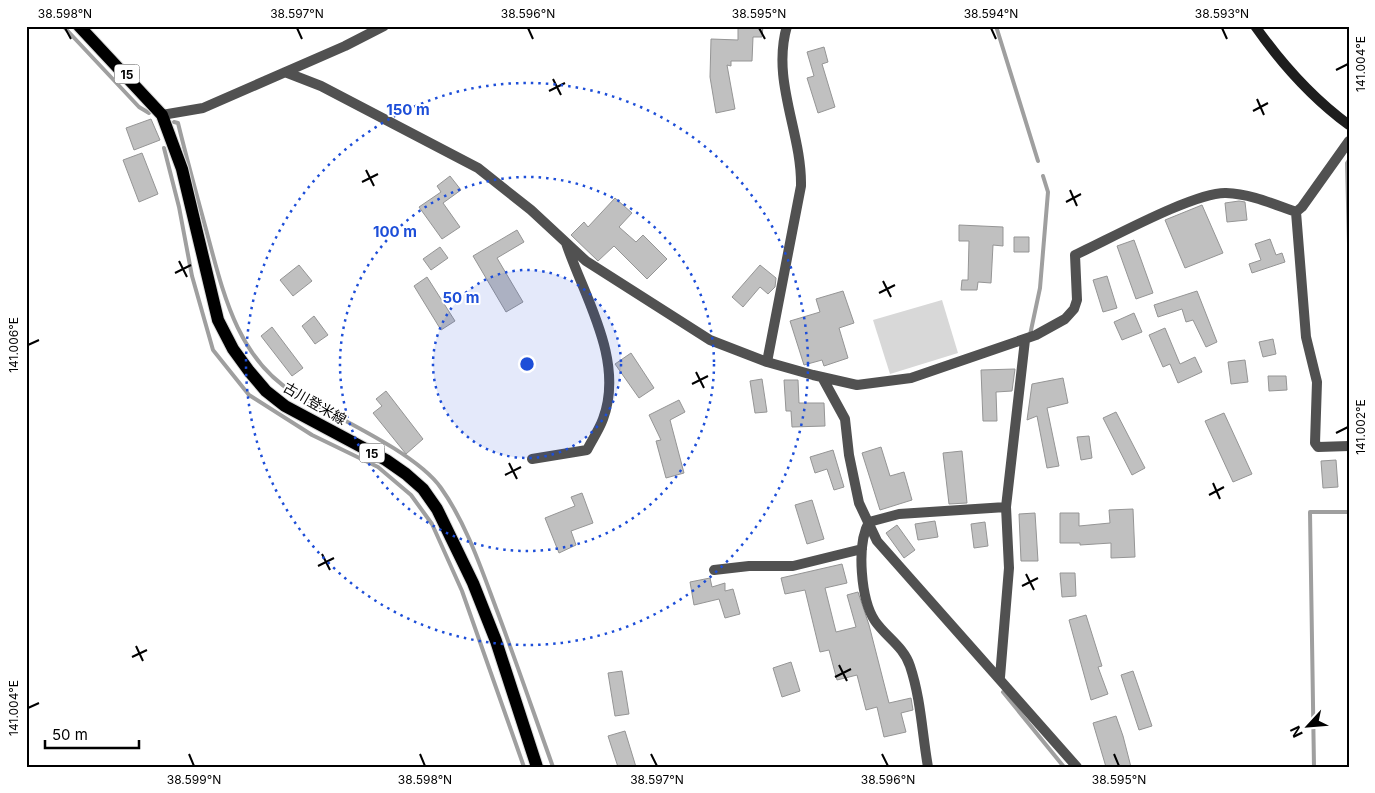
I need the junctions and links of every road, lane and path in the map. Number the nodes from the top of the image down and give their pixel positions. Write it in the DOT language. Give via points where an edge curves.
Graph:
graph roads {
  1 [pos="79,26"];
  2 [pos="384,26"];
  3 [pos="787,26"];
  4 [pos="1255,26"];
  5 [pos="286,72"];
  6 [pos="162,115"];
  7 [pos="1349,125"];
  8 [pos="1349,141"];
  9 [pos="1296,212"];
  10 [pos="566,242"];
  11 [pos="1030,338"];
  12 [pos="767,362"];
  13 [pos="822,377"];
  14 [pos="1349,446"];
  15 [pos="532,459"];
  16 [pos="1006,507"];
  17 [pos="868,522"];
  18 [pos="862,549"];
  19 [pos="714,570"];
  20 [pos="1000,677"];
  21 [pos="537,767"];
  22 [pos="928,767"];
  23 [pos="1077,767"];
  1 -- 6 [label="main road, 古川登米線 / 15"];
  2 -- 5 [label="street"];
  3 -- 12 [label="street" via="782,43 782,76 802,168 801,186"];
  4 -- 7 [label="street" via="1271,50 1302,83 1329,111"];
  5 -- 6 [label="street" via="203,108"];
  5 -- 10 [label="street" via="320,86 478,168"];
  6 -- 21 [label="main road, 古川登米線 / 15" via="182,169 218,320 233,349 266,391 285,406 386,460 428,495 449,530 496,641"];
  8 -- 9 [label="street"];
  9 -- 11 [label="street" via="1255,197 1225,193 1199,197 1084,251 1075,256 1078,300 1074,309 1066,319"];
  9 -- 14 [label="street" via="1306,337 1317,382 1315,443 1318,447"];
  10 -- 12 [label="street" via="586,261 710,340"];
  10 -- 15 [label="street" via="604,340 609,387 603,419 587,450"];
  11 -- 13 [label="street" via="911,378 857,385"];
  11 -- 16 [label="street"];
  12 -- 13 [label="street"];
  13 -- 17 [label="street" via="846,418 849,455 859,503"];
  16 -- 17 [label="street" via="899,514"];
  16 -- 20 [label="street" via="1009,568"];
  17 -- 18 [label="street"];
  17 -- 20 [label="street" via="877,541"];
  18 -- 19 [label="street" via="793,566"];
  18 -- 22 [label="street" via="866,602 874,620 905,653 910,665 920,706"];
  20 -- 23 [label="street"];
}
